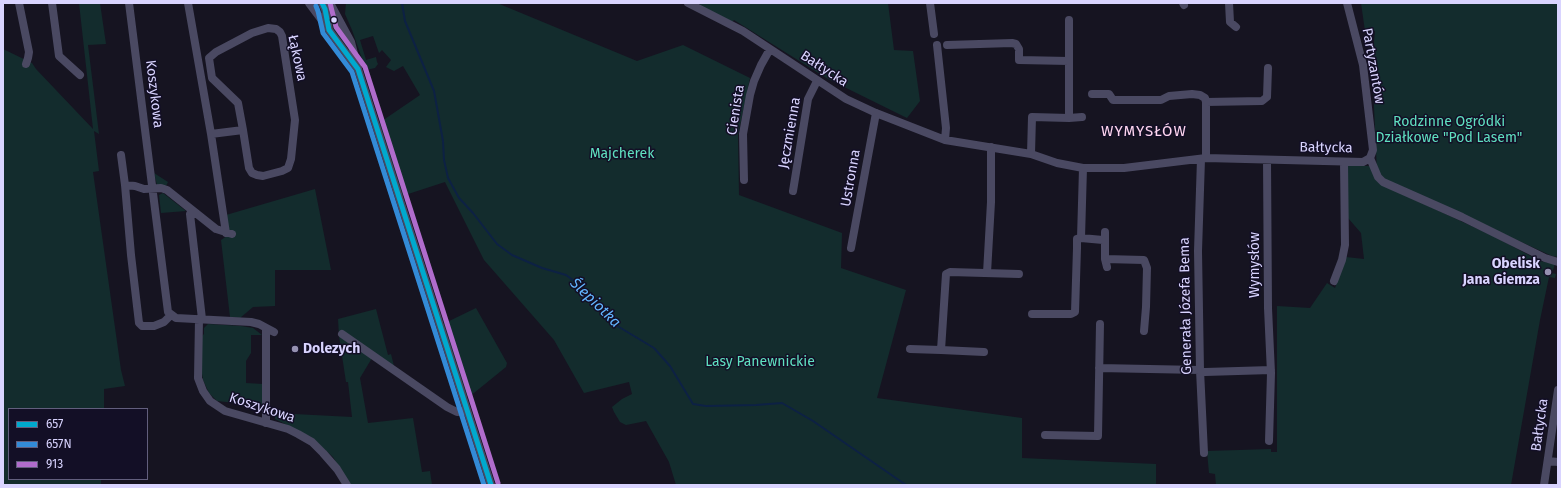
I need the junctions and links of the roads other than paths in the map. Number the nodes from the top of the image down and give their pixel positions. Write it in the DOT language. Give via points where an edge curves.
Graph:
graph roads {
  1 [pos="20,3"];
  2 [pos="52,3"];
  3 [pos="129,3"];
  4 [pos="188,3"];
  5 [pos="309,3"];
  6 [pos="322,3"];
  7 [pos="330,3"];
  8 [pos="688,3"];
  9 [pos="930,3"];
  10 [pos="1229,3"];
  11 [pos="1347,3"];
  12 [pos="695,5"];
  13 [pos="1069,20"];
  14 [pos="1236,27"];
  15 [pos="330,30"];
  16 [pos="934,34"];
  17 [pos="937,45"];
  18 [pos="946,45"];
  19 [pos="770,49"];
  20 [pos="354,50"];
  21 [pos="345,53"];
  22 [pos="1069,61"];
  23 [pos="26,64"];
  24 [pos="1268,68"];
  25 [pos="358,69"];
  26 [pos="80,76"];
  27 [pos="817,81"];
  28 [pos="1092,94"];
  29 [pos="1206,102"];
  30 [pos="876,113"];
  31 [pos="1082,117"];
  32 [pos="1069,118"];
  33 [pos="244,130"];
  34 [pos="211,134"];
  35 [pos="945,140"];
  36 [pos="991,147"];
  37 [pos="1031,154"];
  38 [pos="121,155"];
  39 [pos="1203,158"];
  40 [pos="1370,158"];
  41 [pos="1267,160"];
  42 [pos="1344,162"];
  43 [pos="1083,168"];
  44 [pos="744,180"];
  45 [pos="125,185"];
  46 [pos="153,188"];
  47 [pos="792,191"];
  48 [pos="192,210"];
  49 [pos="1106,232"];
  50 [pos="1081,238"];
  51 [pos="1105,243"];
  52 [pos="851,248"];
  53 [pos="1558,262"];
  54 [pos="987,273"];
  55 [pos="1019,274"];
  56 [pos="1334,281"];
  57 [pos="1032,314"];
  58 [pos="171,315"];
  59 [pos="200,319"];
  60 [pos="1100,324"];
  61 [pos="1144,331"];
  62 [pos="342,334"];
  63 [pos="910,349"];
  64 [pos="941,350"];
  65 [pos="984,352"];
  66 [pos="1100,368"];
  67 [pos="1200,370"];
  68 [pos="1271,370"];
  69 [pos="1558,390"];
  70 [pos="1558,394"];
  71 [pos="467,411"];
  72 [pos="266,423"];
  73 [pos="1045,435"];
  74 [pos="1270,441"];
  75 [pos="1204,453"];
  76 [pos="1548,461"];
  77 [pos="1558,462"];
  78 [pos="347,485"];
  79 [pos="491,485"];
  80 [pos="1544,485"];
  1 -- 23 [label="street" via="28,52"];
  2 -- 26 [label="street" via="59,56"];
  3 -- 46 [label="street, Koszykowa"];
  4 -- 34 [label="street"];
  5 -- 15 [label="street"];
  6 -- 15 [label="street"];
  7 -- 20 [label="street" via="349,35"];
  8 -- 12 [label="street, Bałtycka"];
  9 -- 16 [label="street"];
  10 -- 14 [label="street" via="1230,22"];
  11 -- 40 [label="street, Partyzantów" via="1363,64 1372,150"];
  12 -- 19 [label="street, Bałtycka"];
  13 -- 22 [label="street"];
  15 -- 21 [label="street"];
  17 -- 35 [label="street" via="946,128"];
  18 -- 22 [label="street" via="1012,43 1019,49 1019,60"];
  19 -- 27 [label="street, Bałtycka"];
  19 -- 44 [label="street, Cienista" via="761,64 750,95 744,134"];
  20 -- 21 [label="street" via="349,54"];
  20 -- 25 [label="street"];
  21 -- 25 [label="street"];
  22 -- 32 [label="street"];
  24 -- 29 [label="street" via="1267,97 1262,100"];
  25 -- 71 [label="street"];
  27 -- 30 [label="street, Bałtycka"];
  27 -- 47 [label="street, Jęczmienna" via="808,99"];
  28 -- 29 [label="street" via="1109,94 1113,100 1161,100 1169,96 1192,94 1206,98"];
  29 -- 39 [label="street, Generała Józefa Bema"];
  30 -- 35 [label="street, Bałtycka"];
  30 -- 52 [label="street, Ustronna"];
  31 -- 32 [label="street"];
  32 -- 37 [label="street" via="1032,117"];
  33 -- 33 [label="street, Łąkowa" via="249,168 252,173 263,176 288,168 295,120 282,36 276,29 252,33 209,58 212,78 238,103"];
  33 -- 34 [label="street"];
  34 -- 48 [label="street" via="229,234 216,229"];
  35 -- 36 [label="street, Bałtycka"];
  36 -- 37 [label="street, Bałtycka"];
  36 -- 54 [label="street"];
  37 -- 43 [label="street, Bałtycka"];
  38 -- 45 [label="street"];
  39 -- 41 [label="street, Bałtycka"];
  39 -- 43 [label="street, Bałtycka" via="1124,168"];
  39 -- 67 [label="street, Generała Józefa Bema" via="1198,251"];
  40 -- 42 [label="street, Bałtycka" via="1363,162"];
  40 -- 53 [label="street, Bałtycka" via="1378,177 1383,182"];
  41 -- 42 [label="street, Bałtycka"];
  41 -- 68 [label="street, Wymysłów"];
  42 -- 56 [label="street" via="1345,245"];
  43 -- 50 [label="street"];
  45 -- 46 [label="street"];
  45 -- 58 [label="street" via="140,325 154,326 164,322"];
  46 -- 48 [label="street" via="167,190"];
  46 -- 58 [label="street, Koszykowa" via="168,312"];
  48 -- 59 [label="street, Koszykowa" via="190,214"];
  49 -- 51 [label="street"];
  50 -- 51 [label="street" via="1103,240"];
  50 -- 57 [label="street" via="1078,239 1077,248 1075,312"];
  51 -- 61 [label="street" via="1106,263 1144,260 1147,268"];
  54 -- 55 [label="street"];
  54 -- 64 [label="street" via="946,274"];
  58 -- 59 [label="street" via="176,318"];
  59 -- 72 [label="street, Koszykowa" via="197,373 203,391 210,401 225,411"];
  59 -- 72 [label="street" via="251,322 270,330"];
  60 -- 66 [label="street"];
  62 -- 71 [label="street" via="447,407 458,412"];
  63 -- 64 [label="street"];
  64 -- 65 [label="street"];
  66 -- 67 [label="street"];
  66 -- 73 [label="street" via="1098,436"];
  67 -- 68 [label="street"];
  67 -- 75 [label="street, Generała Józefa Bema"];
  68 -- 74 [label="street, Wymysłów"];
  69 -- 70 [label="street, Bałtycka"];
  70 -- 76 [label="street, Bałtycka"];
  71 -- 79 [label="street"];
  72 -- 78 [label="street, Koszykowa" via="288,429 312,442 337,469"];
  76 -- 77 [label="street, Bałtycka"];
  76 -- 80 [label="street, Bałtycka"];
}
